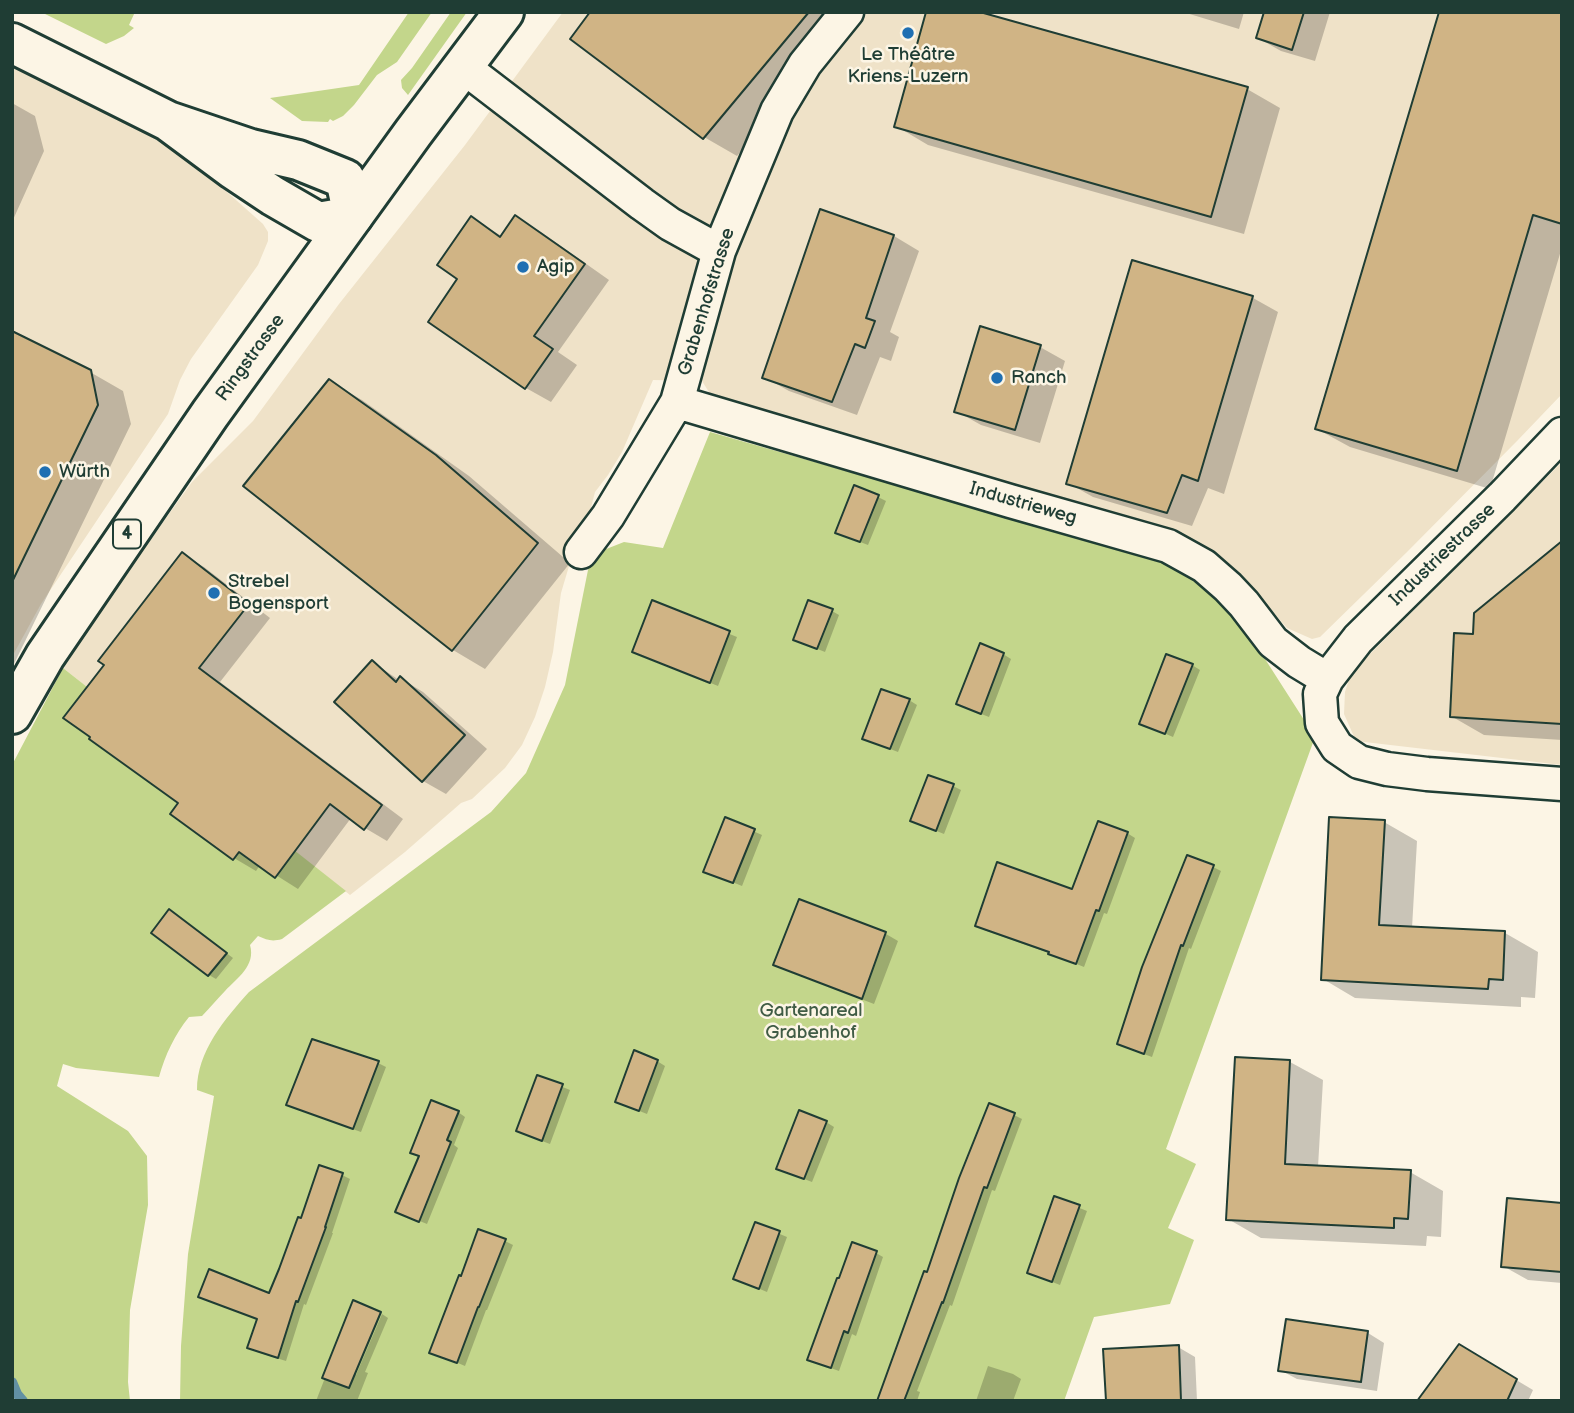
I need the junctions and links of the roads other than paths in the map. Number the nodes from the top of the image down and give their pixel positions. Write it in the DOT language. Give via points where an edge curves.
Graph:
graph roads {
  1 [pos="504,12"];
  2 [pos="847,12"];
  3 [pos="12,43"];
  4 [pos="462,66"];
  5 [pos="353,216"];
  6 [pos="719,251"];
  7 [pos="677,401"];
  8 [pos="1562,434"];
  9 [pos="581,552"];
  10 [pos="1327,679"];
  11 [pos="12,714"];
  12 [pos="1562,785"];
  1 -- 4 [label="main road, Ringstrasse / 4"];
  2 -- 6 [label="street, Grabenhofstrasse" via="804,64 777,111"];
  3 -- 5 [label="main road" via="168,121 345,179"];
  4 -- 5 [label="main road, Ringstrasse / 4"];
  4 -- 6 [label="street" via="642,204"];
  5 -- 11 [label="main road, Ringstrasse / 4" via="110,559"];
  6 -- 7 [label="street, Grabenhofstrasse"];
  7 -- 9 [label="street, Grabenhofstrasse"];
  7 -- 10 [label="street, Industrieweg" via="1168,546 1204,566 1244,604 1273,642"];
  8 -- 10 [label="street, Industriestrasse" via="1358,639"];
  10 -- 12 [label="street" via="1320,694 1322,723 1337,747 1359,762 1427,774"];
}
